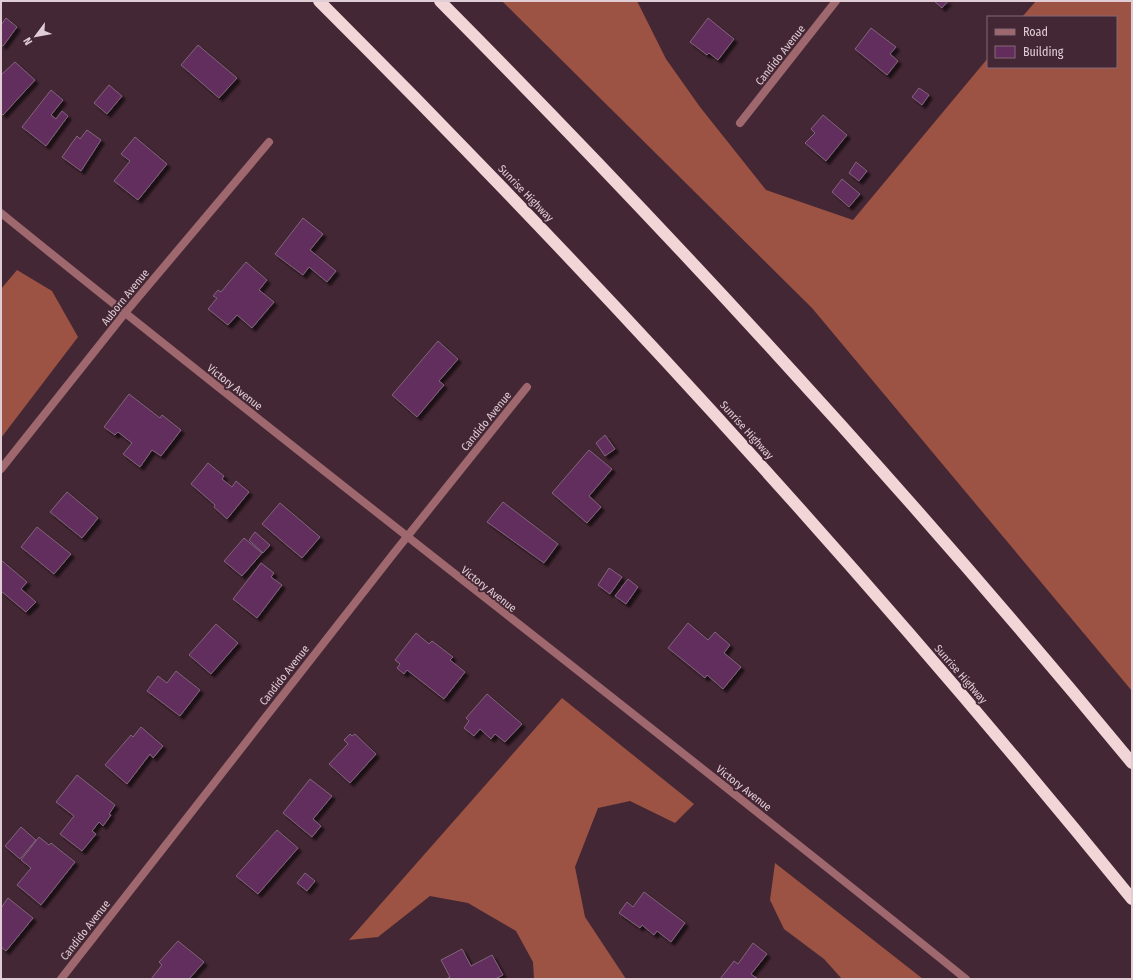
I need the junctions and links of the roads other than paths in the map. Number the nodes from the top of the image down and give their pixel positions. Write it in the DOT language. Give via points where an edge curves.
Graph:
graph roads {
  1 [pos="319,1"];
  2 [pos="440,1"];
  3 [pos="836,1"];
  4 [pos="740,122"];
  5 [pos="269,142"];
  6 [pos="1,213"];
  7 [pos="125,313"];
  8 [pos="527,387"];
  9 [pos="1,469"];
  10 [pos="406,538"];
  11 [pos="1132,763"];
  12 [pos="1132,899"];
  13 [pos="60,979"];
  14 [pos="966,979"];
  1 -- 12 [label="highway, Sunrise Highway" via="639,331 779,486 1015,756"];
  2 -- 11 [label="highway" via="645,213 801,381 953,551"];
  3 -- 4 [label="street, Candido Avenue"];
  5 -- 7 [label="street, Auborn Avenue"];
  6 -- 7 [label="street, Victory Avenue"];
  7 -- 9 [label="street, Auborn Avenue"];
  7 -- 10 [label="street, Victory Avenue"];
  8 -- 10 [label="street, Candido Avenue"];
  10 -- 13 [label="street, Candido Avenue"];
  10 -- 14 [label="street, Victory Avenue" via="850,885"];
}
